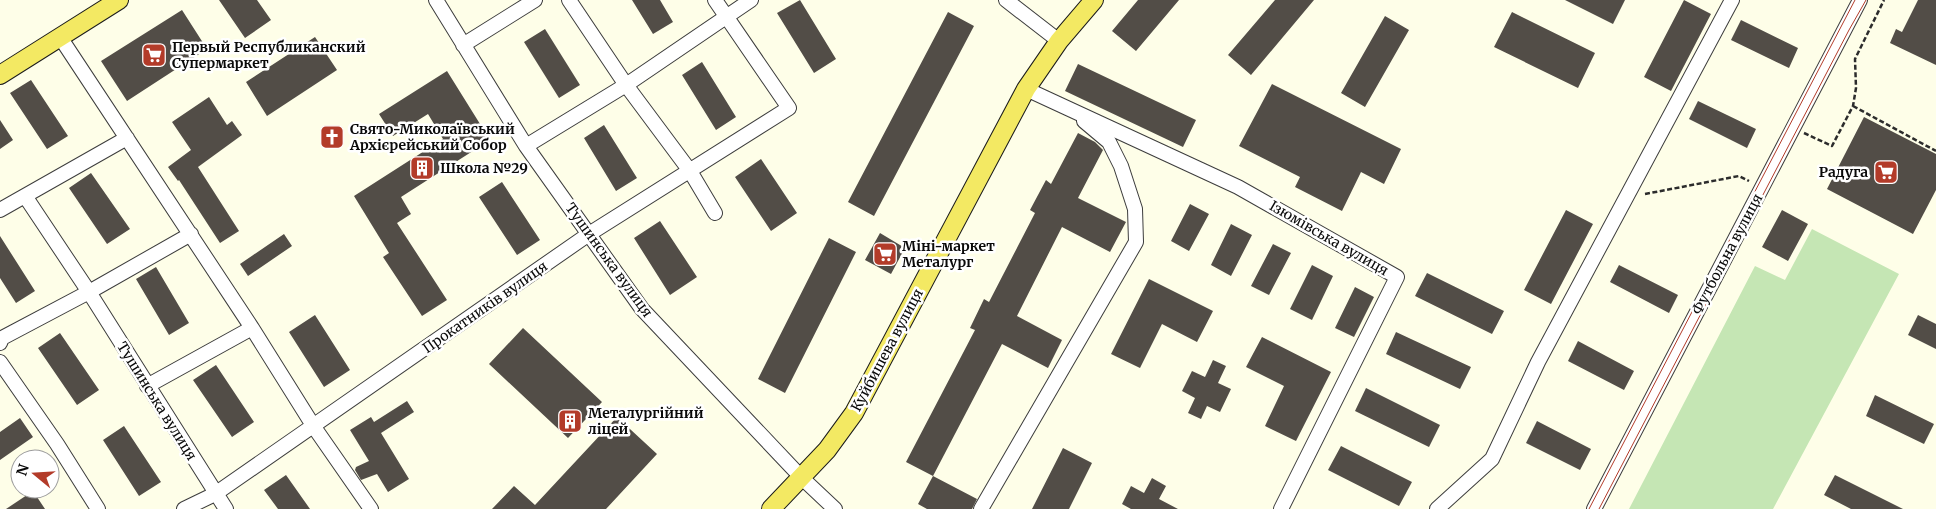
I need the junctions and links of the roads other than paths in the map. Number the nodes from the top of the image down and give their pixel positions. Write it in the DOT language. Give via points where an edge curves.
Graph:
graph roads {
  1 [pos="119,0"];
  2 [pos="436,0"];
  3 [pos="535,0"];
  4 [pos="569,0"];
  5 [pos="716,0"];
  6 [pos="751,0"];
  7 [pos="1006,0"];
  8 [pos="1094,0"];
  9 [pos="1732,0"];
  10 [pos="1860,0"];
  11 [pos="727,17"];
  12 [pos="60,37"];
  13 [pos="1059,41"];
  14 [pos="463,45"];
  15 [pos="0,75"];
  16 [pos="626,85"];
  17 [pos="1026,89"];
  18 [pos="1068,108"];
  19 [pos="127,138"];
  20 [pos="526,146"];
  21 [pos="690,171"];
  22 [pos="25,196"];
  23 [pos="0,210"];
  24 [pos="715,213"];
  25 [pos="191,234"];
  26 [pos="589,234"];
  27 [pos="89,292"];
  28 [pos="252,328"];
  29 [pos="0,343"];
  30 [pos="0,362"];
  31 [pos="147,386"];
  32 [pos="314,427"];
  33 [pos="801,477"];
  34 [pos="215,494"];
  35 [pos="98,509"];
  36 [pos="184,509"];
  37 [pos="226,509"];
  38 [pos="371,509"];
  39 [pos="771,509"];
  40 [pos="835,509"];
  41 [pos="981,509"];
  42 [pos="1281,509"];
  43 [pos="1437,509"];
  44 [pos="1594,509"];
  1 -- 12 [label="main road"];
  2 -- 14 [label="street, Тушинська вулиця"];
  3 -- 14 [label="street"];
  4 -- 16 [label="street"];
  5 -- 11 [label="street"];
  6 -- 11 [label="street"];
  7 -- 13 [label="street"];
  8 -- 13 [label="main road, Куйбишева вулиця"];
  9 -- 43 [label="street" via="1538,362 1492,458"];
  10 -- 44 [label="street, Футбольна вулиця"];
  11 -- 16 [label="street"];
  11 -- 21 [label="street, Прокатників вулиця" via="789,108"];
  12 -- 15 [label="main road"];
  12 -- 19 [label="street"];
  13 -- 17 [label="main road, Куйбишева вулиця"];
  14 -- 20 [label="street, Тушинська вулиця"];
  16 -- 20 [label="street"];
  16 -- 21 [label="street"];
  17 -- 18 [label="street, Ізюмівська вулиця"];
  17 -- 33 [label="main road, Куйбишева вулиця" via="854,413 827,450"];
  18 -- 41 [label="street" via="1109,142 1135,209 1136,242"];
  18 -- 42 [label="street, Ізюмівська вулиця" via="1238,187 1397,277"];
  19 -- 22 [label="street"];
  19 -- 25 [label="street"];
  20 -- 26 [label="street, Тушинська вулиця"];
  21 -- 24 [label="street"];
  21 -- 26 [label="street, Прокатників вулиця"];
  22 -- 23 [label="street"];
  22 -- 27 [label="street, Тушинська вулиця"];
  25 -- 27 [label="street"];
  25 -- 28 [label="street"];
  26 -- 32 [label="street, Прокатників вулиця"];
  26 -- 33 [label="street, Тушинська вулиця" via="642,309"];
  27 -- 29 [label="street" via="2,338"];
  27 -- 31 [label="street, Тушинська вулиця"];
  28 -- 31 [label="street"];
  28 -- 32 [label="street"];
  30 -- 35 [label="street"];
  31 -- 34 [label="street, Тушинська вулиця"];
  32 -- 34 [label="street, Прокатників вулиця"];
  32 -- 38 [label="street"];
  33 -- 39 [label="main road, Куйбишева вулиця"];
  33 -- 40 [label="street, Тушинська вулиця"];
  34 -- 36 [label="street, Прокатників вулиця"];
  34 -- 37 [label="street, Тушинська вулиця"];
}
